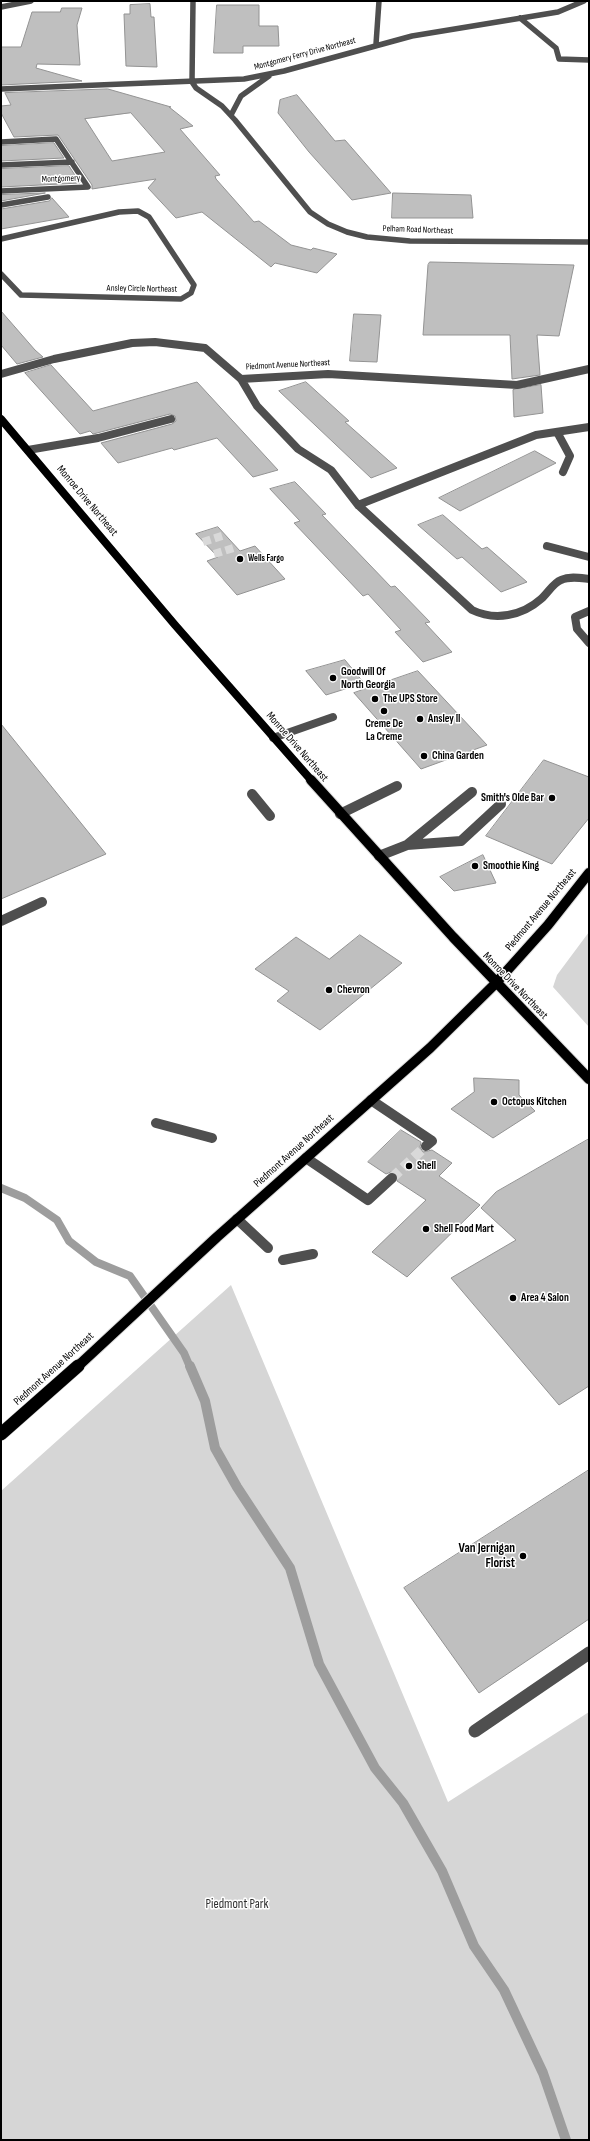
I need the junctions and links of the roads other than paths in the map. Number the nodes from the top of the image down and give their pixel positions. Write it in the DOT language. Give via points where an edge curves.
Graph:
graph roads {
  1 [pos="31,1"];
  2 [pos="193,1"];
  3 [pos="379,1"];
  4 [pos="584,1"];
  5 [pos="1,7"];
  6 [pos="520,18"];
  7 [pos="376,44"];
  8 [pos="589,60"];
  9 [pos="272,74"];
  10 [pos="192,82"];
  11 [pos="1,89"];
  12 [pos="230,115"];
  13 [pos="1,142"];
  14 [pos="72,162"];
  15 [pos="1,165"];
  16 [pos="1,191"];
  17 [pos="48,197"];
  18 [pos="1,205"];
  19 [pos="1,238"];
  20 [pos="589,242"];
  21 [pos="1,274"];
  22 [pos="589,370"];
  23 [pos="467,373"];
  24 [pos="1,374"];
  25 [pos="241,379"];
  26 [pos="467,382"];
  27 [pos="1,419"];
  28 [pos="171,419"];
  29 [pos="589,427"];
  30 [pos="557,432"];
  31 [pos="28,450"];
  32 [pos="563,472"];
  33 [pos="358,505"];
  34 [pos="547,546"];
  35 [pos="589,557"];
  36 [pos="589,579"];
  37 [pos="589,611"];
  38 [pos="589,643"];
  39 [pos="333,717"];
  40 [pos="273,738"];
  41 [pos="398,786"];
  42 [pos="472,792"];
  43 [pos="252,794"];
  44 [pos="501,804"];
  45 [pos="340,814"];
  46 [pos="270,816"];
  47 [pos="407,845"];
  48 [pos="379,856"];
  49 [pos="589,873"];
  50 [pos="42,902"];
  51 [pos="1,921"];
  52 [pos="496,984"];
  53 [pos="589,1079"];
  54 [pos="371,1100"];
  55 [pos="156,1123"];
  56 [pos="212,1138"];
  57 [pos="426,1146"];
  58 [pos="306,1158"];
  59 [pos="392,1178"];
  60 [pos="237,1219"];
  61 [pos="268,1248"];
  62 [pos="313,1254"];
  63 [pos="283,1260"];
  64 [pos="1,1434"];
  65 [pos="589,1653"];
  66 [pos="475,1731"];
  1 -- 5 [label="street"];
  2 -- 10 [label="street"];
  3 -- 7 [label="street"];
  4 -- 6 [label="street, Montgomery Ferry Drive Northeast" via="558,12"];
  6 -- 7 [label="street, Montgomery Ferry Drive Northeast"];
  6 -- 8 [label="street" via="556,48 559,59"];
  7 -- 9 [label="street, Montgomery Ferry Drive Northeast"];
  9 -- 10 [label="street, Montgomery Ferry Drive Northeast" via="244,79"];
  9 -- 12 [label="street" via="241,96"];
  10 -- 11 [label="street, Montgomery Ferry Drive Northeast"];
  10 -- 12 [label="street, Pelham Road Northeast"];
  12 -- 20 [label="street, Pelham Road Northeast" via="310,212 330,225 375,238 396,240"];
  13 -- 14 [label="street, Montgomery" via="56,139"];
  14 -- 15 [label="street"];
  14 -- 16 [label="street, Montgomery" via="88,187"];
  17 -- 18 [label="street"];
  19 -- 21 [label="street, Ansley Circle Northeast" via="119,212 138,211 150,217 194,285 191,293 181,299 21,295"];
  22 -- 26 [label="street, Piedmont Avenue Northeast" via="517,385"];
  23 -- 26 [label="street"];
  24 -- 25 [label="street, Piedmont Avenue Northeast" via="61,357 132,343 155,342 205,348"];
  25 -- 26 [label="street, Piedmont Avenue Northeast" via="328,374"];
  25 -- 33 [label="street" via="257,406 298,449 331,470"];
  27 -- 31 [label="main road, Monroe Drive Northeast"];
  28 -- 31 [label="street" via="98,438"];
  29 -- 30 [label="street"];
  30 -- 32 [label="street" via="570,456"];
  30 -- 33 [label="street" via="536,435"];
  31 -- 40 [label="main road, Monroe Drive Northeast"];
  33 -- 36 [label="street" via="480,615 504,616 517,612 535,603 560,581 569,578"];
  34 -- 35 [label="street"];
  37 -- 38 [label="street" via="574,617 577,629"];
  39 -- 40 [label="street"];
  40 -- 45 [label="main road, Monroe Drive Northeast"];
  41 -- 45 [label="street"];
  42 -- 47 [label="street"];
  43 -- 46 [label="street"];
  44 -- 47 [label="street" via="461,841"];
  45 -- 48 [label="main road, Monroe Drive Northeast"];
  47 -- 48 [label="street"];
  48 -- 52 [label="main road, Monroe Drive Northeast"];
  49 -- 52 [label="main road, Piedmont Avenue Northeast"];
  50 -- 51 [label="street"];
  52 -- 53 [label="main road, Monroe Drive Northeast"];
  52 -- 54 [label="main road, Piedmont Avenue Northeast" via="430,1048"];
  54 -- 57 [label="street" via="432,1141"];
  54 -- 58 [label="main road, Piedmont Avenue Northeast"];
  55 -- 56 [label="street"];
  58 -- 59 [label="street" via="368,1200"];
  58 -- 60 [label="main road, Piedmont Avenue Northeast"];
  60 -- 61 [label="street"];
  60 -- 64 [label="main road, Piedmont Avenue Northeast"];
  62 -- 63 [label="street"];
  65 -- 66 [label="street"];
}
